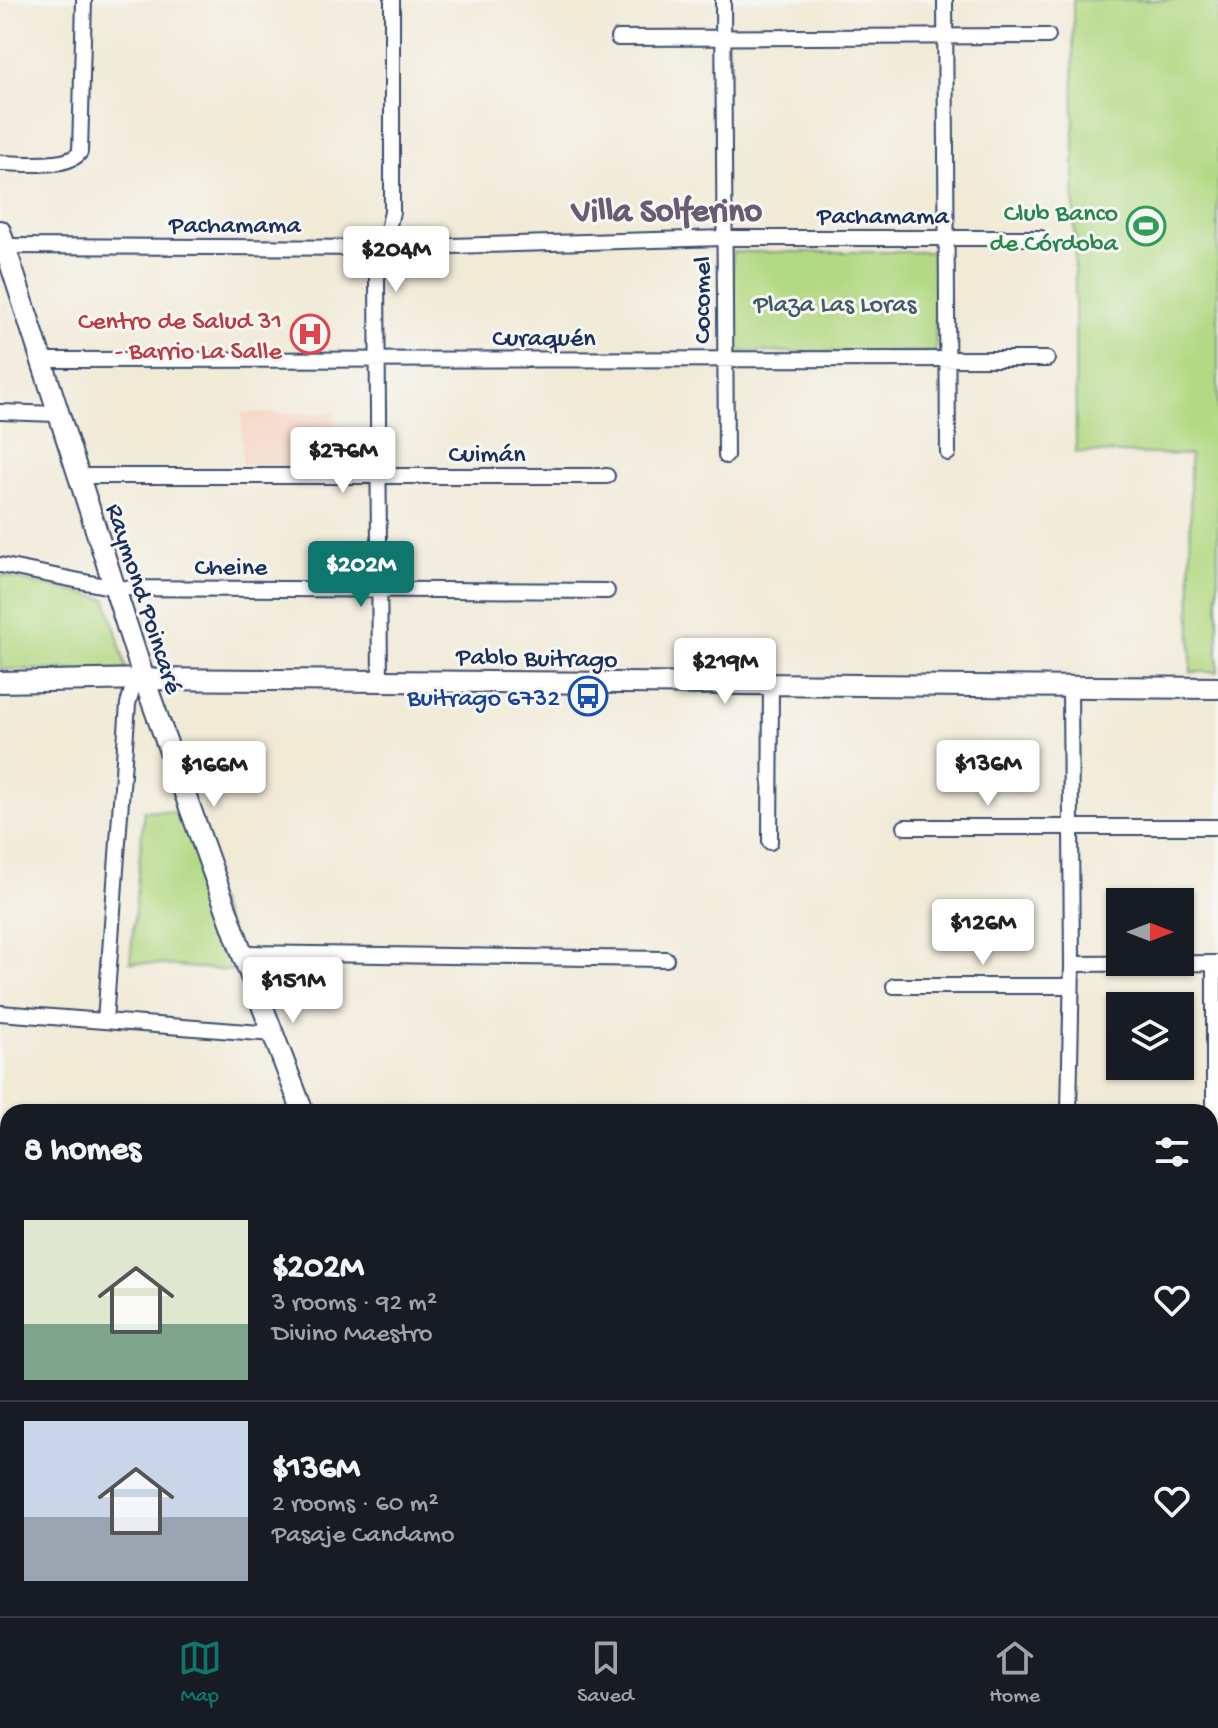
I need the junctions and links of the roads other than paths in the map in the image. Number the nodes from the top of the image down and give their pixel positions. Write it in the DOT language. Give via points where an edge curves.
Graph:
graph roads {
  1 [pos="84,0"];
  2 [pos="392,0"];
  3 [pos="723,0"];
  4 [pos="945,0"];
  5 [pos="944,36"];
  6 [pos="1048,36"];
  7 [pos="722,37"];
  8 [pos="618,38"];
  9 [pos="0,163"];
  10 [pos="724,238"];
  11 [pos="946,238"];
  12 [pos="1041,238"];
  13 [pos="2,239"];
  14 [pos="384,248"];
  15 [pos="725,359"];
  16 [pos="1047,359"];
  17 [pos="41,360"];
  18 [pos="948,360"];
  19 [pos="376,361"];
  20 [pos="0,412"];
  21 [pos="57,414"];
  22 [pos="948,453"];
  23 [pos="726,456"];
  24 [pos="79,476"];
  25 [pos="379,476"];
  26 [pos="607,476"];
  27 [pos="0,565"];
  28 [pos="115,588"];
  29 [pos="380,590"];
  30 [pos="607,591"];
  31 [pos="140,679"];
  32 [pos="380,681"];
  33 [pos="0,682"];
  34 [pos="771,685"];
  35 [pos="1218,688"];
  36 [pos="1070,689"];
  37 [pos="905,827"];
  38 [pos="1070,827"];
  39 [pos="1218,827"];
  40 [pos="770,842"];
  41 [pos="242,953"];
  42 [pos="666,959"];
  43 [pos="1216,963"];
  44 [pos="1072,964"];
  45 [pos="894,986"];
  46 [pos="1071,986"];
  47 [pos="0,1013"];
  48 [pos="105,1021"];
  49 [pos="273,1034"];
  50 [pos="300,1104"];
  51 [pos="1069,1104"];
  52 [pos="1215,1104"];
  1 -- 9 [label="street" via="80,152 67,162"];
  2 -- 14 [label="street" via="392,212"];
  3 -- 7 [label="street, Cocomel"];
  4 -- 5 [label="street"];
  5 -- 6 [label="street"];
  5 -- 7 [label="street"];
  5 -- 11 [label="street"];
  7 -- 8 [label="street"];
  7 -- 10 [label="street, Cocomel"];
  10 -- 11 [label="street, Pachamama"];
  10 -- 14 [label="street, Pachamama"];
  10 -- 15 [label="street, Cocomel"];
  11 -- 12 [label="street, Pachamama"];
  11 -- 18 [label="street"];
  13 -- 14 [label="street, Pachamama"];
  13 -- 17 [label="main road, Raymond Poincaré"];
  14 -- 19 [label="street" via="377,278"];
  15 -- 18 [label="street, Curaquén"];
  15 -- 19 [label="street, Curaquén"];
  15 -- 23 [label="street, Cocomel"];
  16 -- 18 [label="street, Curaquén"];
  17 -- 19 [label="street, Curaquén"];
  17 -- 21 [label="main road, Raymond Poincaré"];
  18 -- 22 [label="street"];
  19 -- 25 [label="street"];
  20 -- 21 [label="street"];
  21 -- 24 [label="main road, Raymond Poincaré"];
  24 -- 25 [label="street, Cuimán"];
  24 -- 28 [label="main road, Raymond Poincaré"];
  25 -- 26 [label="street, Cuimán"];
  25 -- 29 [label="street"];
  27 -- 28 [label="street, Cheine"];
  28 -- 29 [label="street, Cheine"];
  28 -- 31 [label="main road, Raymond Poincaré"];
  29 -- 30 [label="street, Cheine"];
  29 -- 32 [label="street"];
  31 -- 32 [label="main road, Pablo Buitrago"];
  31 -- 33 [label="main road, Pablo Buitrago"];
  31 -- 41 [label="main road, Raymond Poincaré"];
  31 -- 48 [label="street" via="128,704"];
  32 -- 34 [label="main road, Pablo Buitrago"];
  34 -- 36 [label="main road, Pablo Buitrago"];
  34 -- 40 [label="street"];
  35 -- 36 [label="main road, Pablo Buitrago"];
  36 -- 38 [label="street"];
  37 -- 38 [label="street"];
  38 -- 39 [label="street"];
  38 -- 44 [label="street"];
  41 -- 42 [label="street"];
  41 -- 49 [label="main road, Raymond Poincaré"];
  43 -- 44 [label="street"];
  43 -- 52 [label="street"];
  44 -- 46 [label="street"];
  45 -- 46 [label="street"];
  46 -- 51 [label="street"];
  47 -- 48 [label="street"];
  48 -- 49 [label="street"];
  49 -- 50 [label="main road, Raymond Poincaré"];
}
